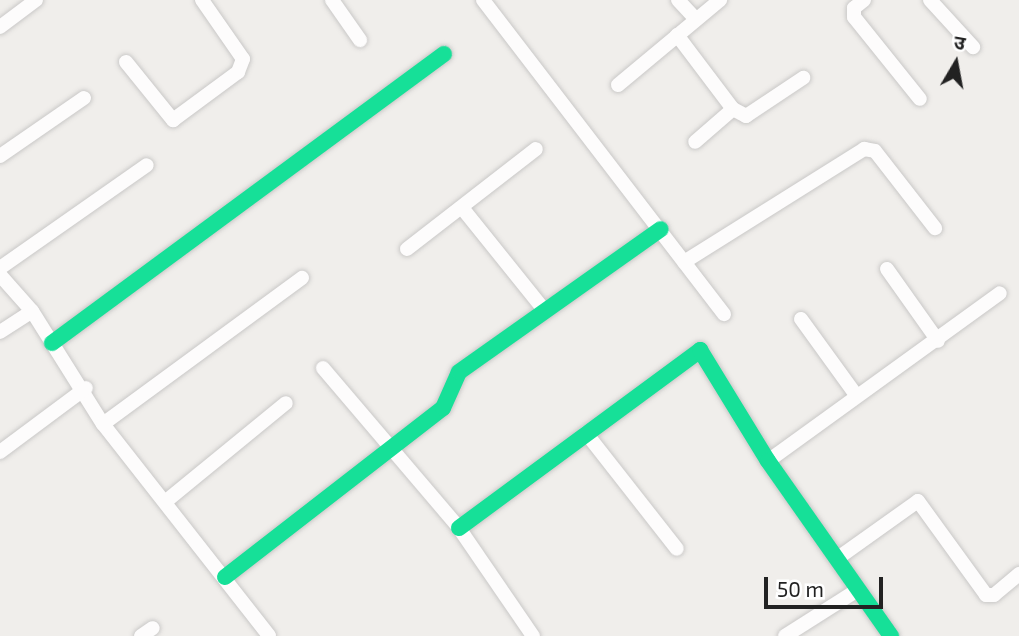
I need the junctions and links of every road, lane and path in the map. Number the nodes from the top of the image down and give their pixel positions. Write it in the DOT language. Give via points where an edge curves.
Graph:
graph roads {
  1 [pos="36,0"];
  2 [pos="202,0"];
  3 [pos="332,0"];
  4 [pos="483,0"];
  5 [pos="678,0"];
  6 [pos="720,0"];
  7 [pos="864,0"];
  8 [pos="930,0"];
  9 [pos="696,19"];
  10 [pos="0,27"];
  11 [pos="677,35"];
  12 [pos="360,40"];
  13 [pos="973,47"];
  14 [pos="444,54"];
  15 [pos="126,62"];
  16 [pos="803,78"];
  17 [pos="618,85"];
  18 [pos="84,98"];
  19 [pos="920,99"];
  20 [pos="733,109"];
  21 [pos="695,142"];
  22 [pos="536,149"];
  23 [pos="0,156"];
  24 [pos="147,165"];
  25 [pos="463,209"];
  26 [pos="935,228"];
  27 [pos="661,229"];
  28 [pos="407,249"];
  29 [pos="684,262"];
  30 [pos="0,268"];
  31 [pos="887,269"];
  32 [pos="0,275"];
  33 [pos="302,278"];
  34 [pos="1000,293"];
  35 [pos="32,311"];
  36 [pos="545,311"];
  37 [pos="724,314"];
  38 [pos="801,319"];
  39 [pos="0,332"];
  40 [pos="938,341"];
  41 [pos="52,343"];
  42 [pos="323,368"];
  43 [pos="86,388"];
  44 [pos="856,395"];
  45 [pos="286,403"];
  46 [pos="103,424"];
  47 [pos="586,433"];
  48 [pos="394,446"];
  49 [pos="0,452"];
  50 [pos="768,461"];
  51 [pos="166,502"];
  52 [pos="459,528"];
  53 [pos="677,549"];
  54 [pos="838,558"];
  55 [pos="1019,574"];
  56 [pos="225,577"];
  57 [pos="856,591"];
  58 [pos="269,636"];
  59 [pos="533,636"];
  60 [pos="785,636"];
  61 [pos="891,636"];
  1 -- 10 [label="street"];
  2 -- 15 [label="street" via="243,59 238,72 173,120"];
  3 -- 12 [label="street"];
  4 -- 27 [label="street"];
  5 -- 9 [label="street"];
  6 -- 9 [label="street"];
  7 -- 19 [label="street" via="854,8 854,17"];
  8 -- 13 [label="street"];
  9 -- 11 [label="street"];
  11 -- 17 [label="street"];
  11 -- 20 [label="street"];
  14 -- 41 [label="street"];
  16 -- 20 [label="street" via="746,116"];
  18 -- 23 [label="street"];
  20 -- 21 [label="street"];
  22 -- 25 [label="street"];
  24 -- 30 [label="street"];
  25 -- 28 [label="street"];
  25 -- 36 [label="street"];
  26 -- 29 [label="street" via="875,151 864,149"];
  27 -- 29 [label="street"];
  27 -- 36 [label="street"];
  29 -- 37 [label="street"];
  31 -- 40 [label="street"];
  32 -- 35 [label="street"];
  33 -- 46 [label="street"];
  34 -- 40 [label="street"];
  35 -- 39 [label="street"];
  35 -- 41 [label="street"];
  36 -- 48 [label="street" via="459,372 443,408"];
  38 -- 44 [label="street"];
  40 -- 44 [label="street"];
  41 -- 43 [label="street"];
  42 -- 48 [label="street"];
  43 -- 46 [label="street"];
  43 -- 49 [label="street"];
  44 -- 50 [label="street"];
  45 -- 51 [label="street"];
  46 -- 51 [label="street"];
  47 -- 50 [label="street" via="700,350"];
  47 -- 52 [label="street"];
  47 -- 53 [label="street"];
  48 -- 52 [label="street"];
  48 -- 56 [label="street"];
  50 -- 54 [label="street"];
  51 -- 56 [label="street"];
  52 -- 59 [label="street"];
  54 -- 55 [label="street" via="918,501 986,595 994,595"];
  54 -- 57 [label="street"];
  56 -- 58 [label="street"];
  57 -- 60 [label="street"];
  57 -- 61 [label="street"];
}
